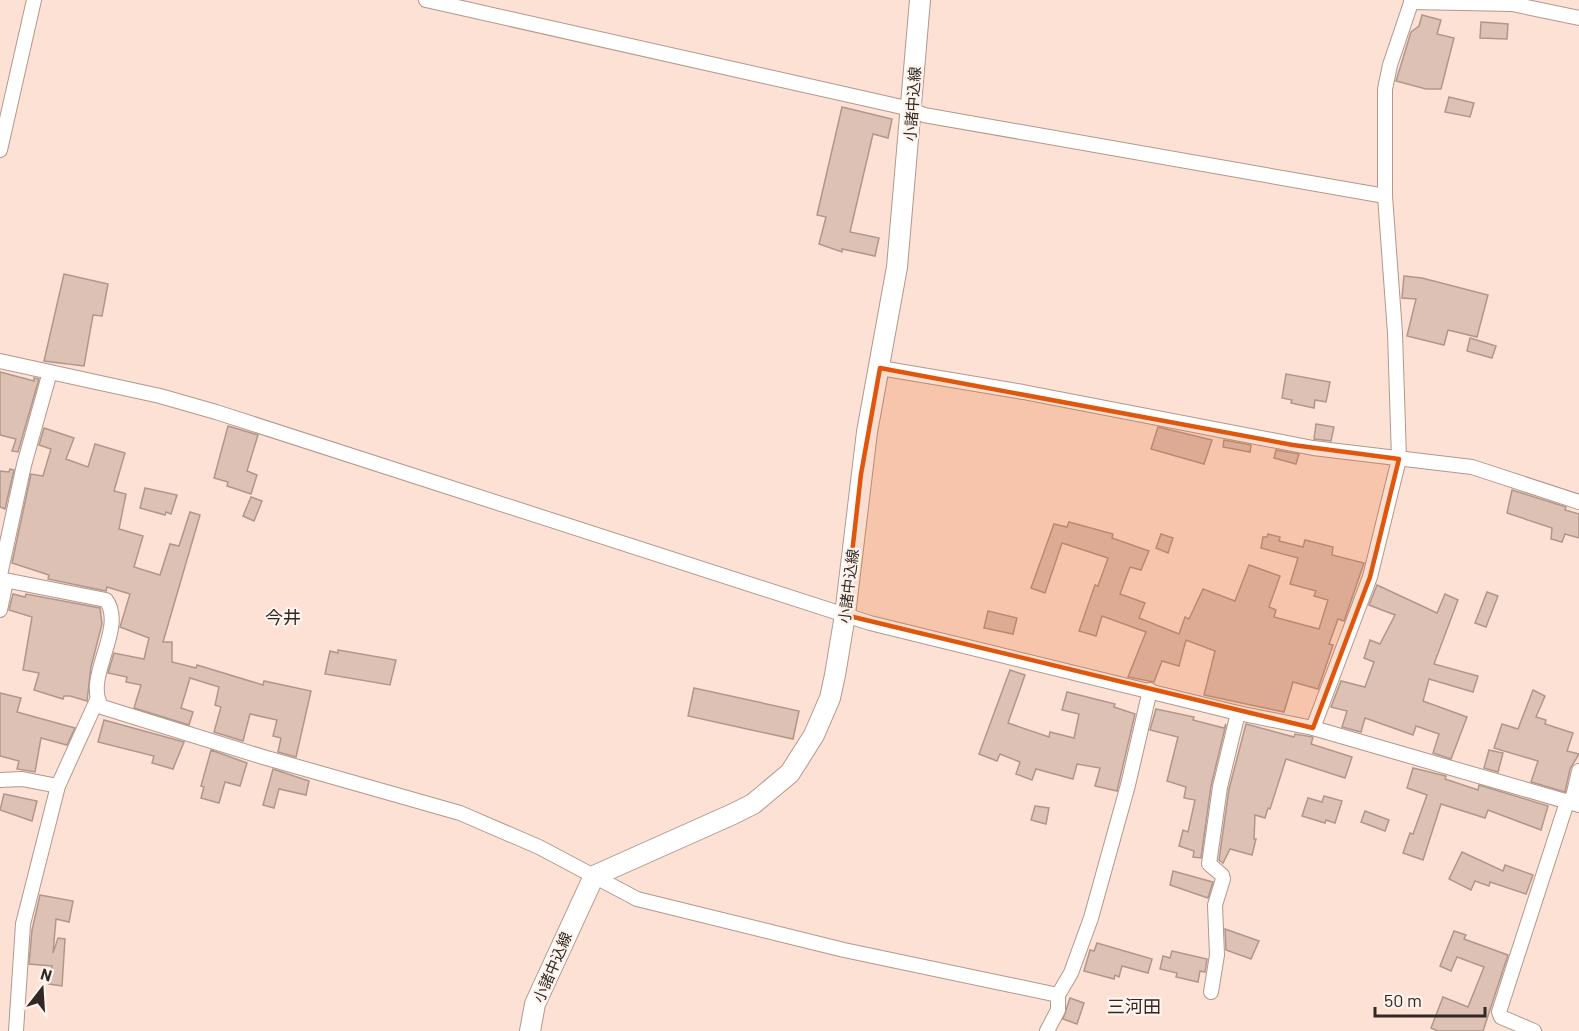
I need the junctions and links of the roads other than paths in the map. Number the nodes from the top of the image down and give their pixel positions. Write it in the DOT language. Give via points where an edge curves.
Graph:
graph roads {
  1 [pos="34,0"];
  2 [pos="426,0"];
  3 [pos="920,0"];
  4 [pos="1412,1"];
  5 [pos="1579,18"];
  6 [pos="911,109"];
  7 [pos="0,150"];
  8 [pos="1385,196"];
  9 [pos="0,361"];
  10 [pos="880,368"];
  11 [pos="50,372"];
  12 [pos="1399,459"];
  13 [pos="1579,502"];
  14 [pos="2,578"];
  15 [pos="0,610"];
  16 [pos="845,615"];
  17 [pos="1150,690"];
  18 [pos="97,700"];
  19 [pos="1238,713"];
  20 [pos="1313,728"];
  21 [pos="1579,771"];
  22 [pos="0,780"];
  23 [pos="58,786"];
  24 [pos="1573,804"];
  25 [pos="594,876"];
  26 [pos="1211,992"];
  27 [pos="1058,995"];
  28 [pos="16,1031"];
  29 [pos="530,1031"];
  30 [pos="1047,1031"];
  31 [pos="1534,1031"];
  1 -- 7 [label="street"];
  2 -- 6 [label="street"];
  3 -- 6 [label="main road, 小諸中込線"];
  4 -- 5 [label="street" via="1512,4"];
  4 -- 8 [label="street" via="1386,89"];
  6 -- 8 [label="street" via="924,115"];
  6 -- 10 [label="main road, 小諸中込線" via="897,267"];
  8 -- 12 [label="street"];
  9 -- 11 [label="street"];
  10 -- 12 [label="street" via="1047,396 1293,445"];
  10 -- 16 [label="main road, 小諸中込線" via="861,474"];
  11 -- 14 [label="street" via="24,465"];
  11 -- 16 [label="street" via="216,412"];
  12 -- 13 [label="street" via="1472,467"];
  12 -- 20 [label="street" via="1370,577"];
  14 -- 15 [label="street"];
  14 -- 18 [label="street" via="106,600 111,627"];
  16 -- 17 [label="street"];
  16 -- 25 [label="main road, 小諸中込線" via="830,698 814,735 790,773 753,804"];
  17 -- 19 [label="street"];
  17 -- 27 [label="street" via="1091,918 1071,973"];
  18 -- 23 [label="street"];
  18 -- 25 [label="street" via="114,712 460,813 503,829"];
  19 -- 20 [label="street"];
  19 -- 26 [label="street" via="1220,787 1209,864 1223,879 1215,905 1217,955"];
  20 -- 24 [label="street"];
  21 -- 24 [label="street"];
  22 -- 23 [label="street"];
  23 -- 28 [label="street" via="23,924"];
  24 -- 31 [label="street" via="1499,1012 1501,1017"];
  25 -- 27 [label="street" via="637,899 844,950"];
  25 -- 29 [label="main road, 小諸中込線" via="535,1004"];
  27 -- 30 [label="street" via="1058,1010"];
}
